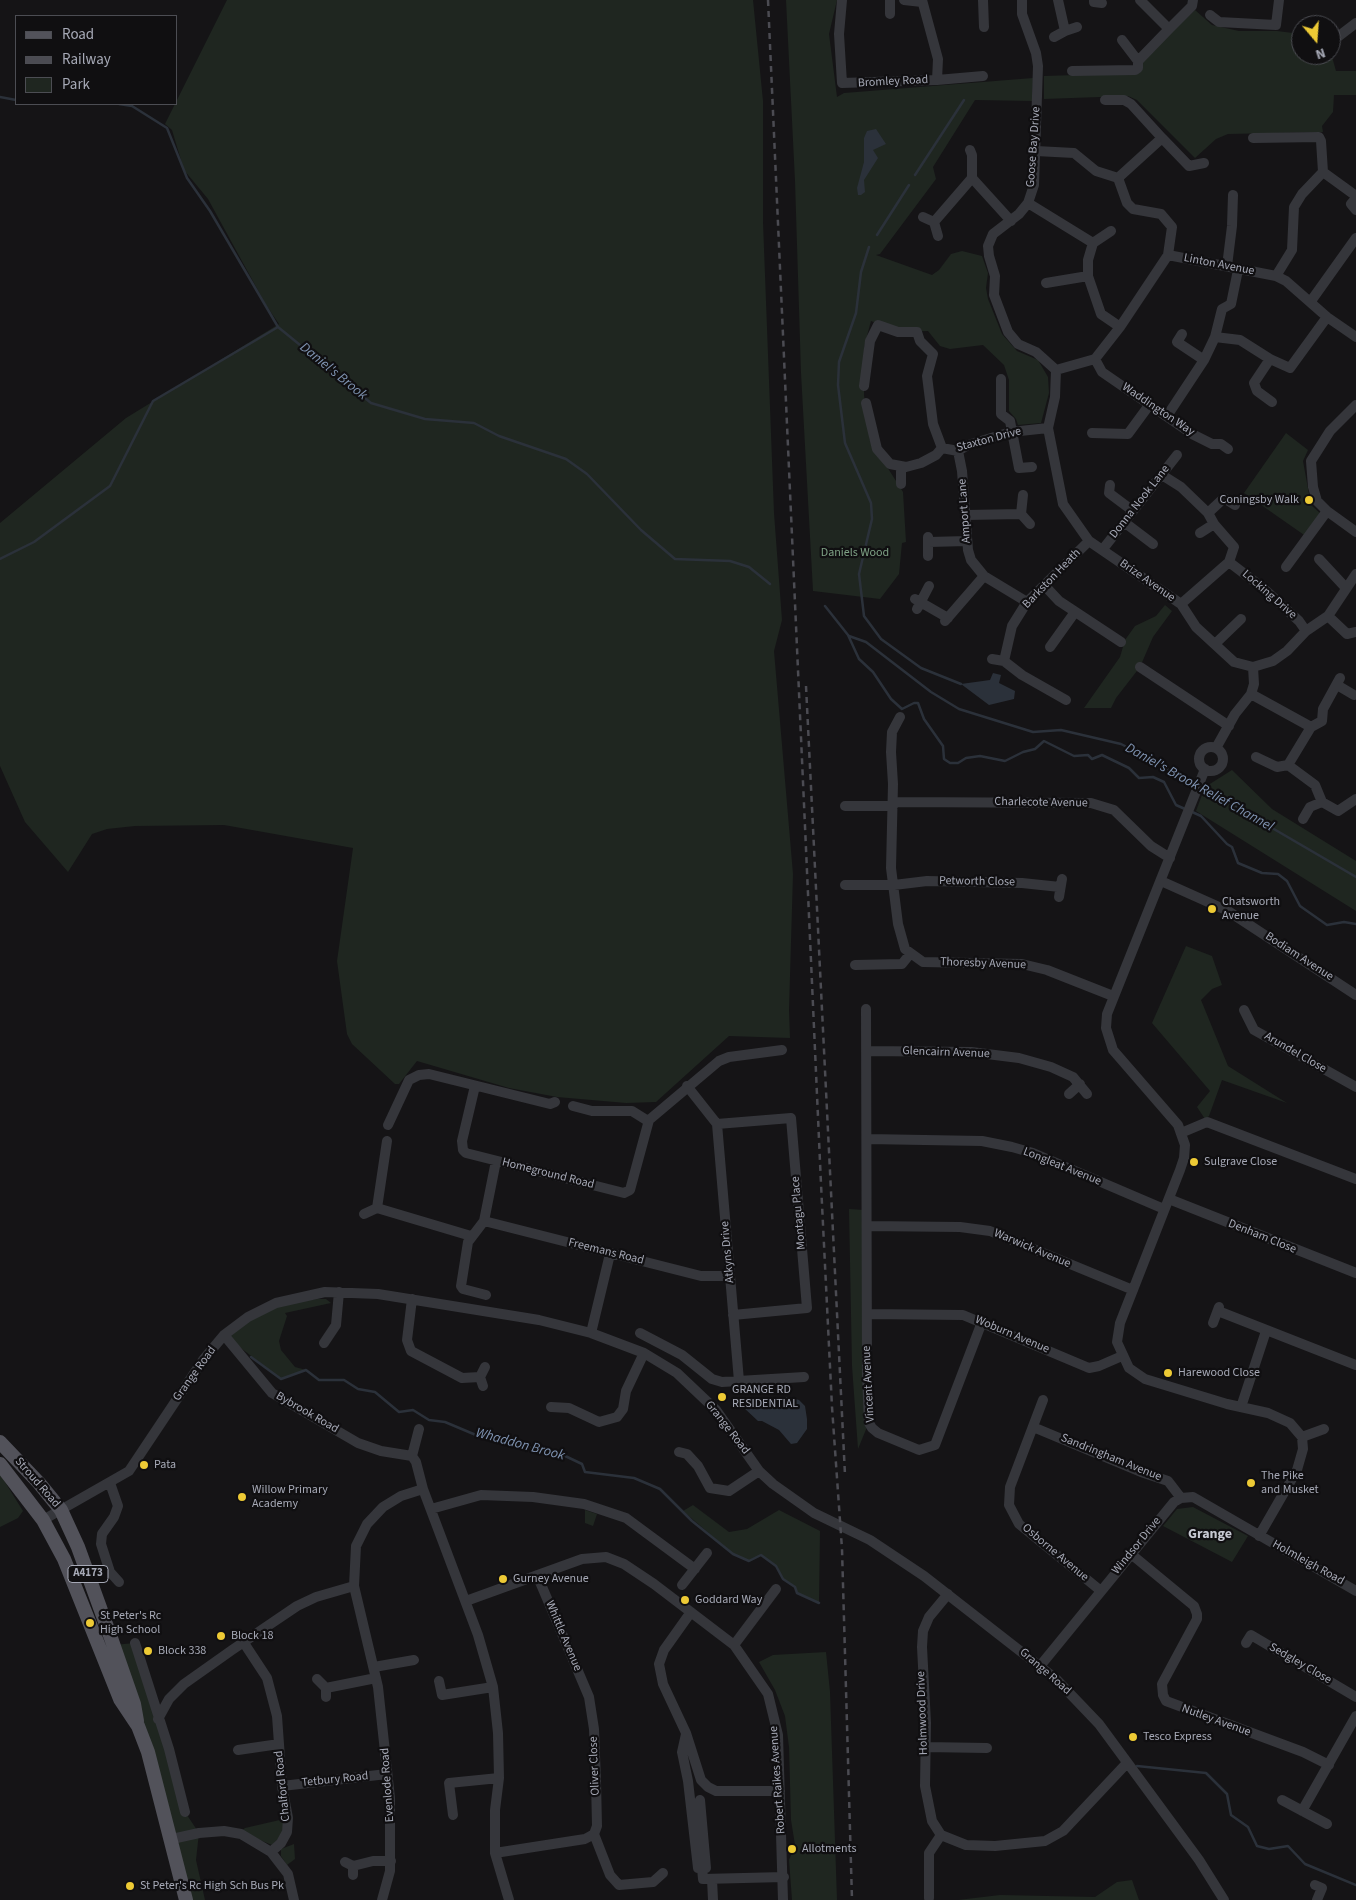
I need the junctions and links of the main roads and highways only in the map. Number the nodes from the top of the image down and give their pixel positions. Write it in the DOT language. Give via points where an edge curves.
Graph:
graph roads {
  1 [pos="0,1442"];
  2 [pos="0,1464"];
  3 [pos="138,1726"];
  4 [pos="186,1900"];
  1 -- 3 [label="main road, Stroud Road / A4173" via="61,1510 128,1685"];
  2 -- 3 [label="main road, Stroud Road / A4173" via="42,1520 75,1584 120,1699"];
  3 -- 4 [label="main road, Stroud Road / A4173" via="148,1752"];
}
